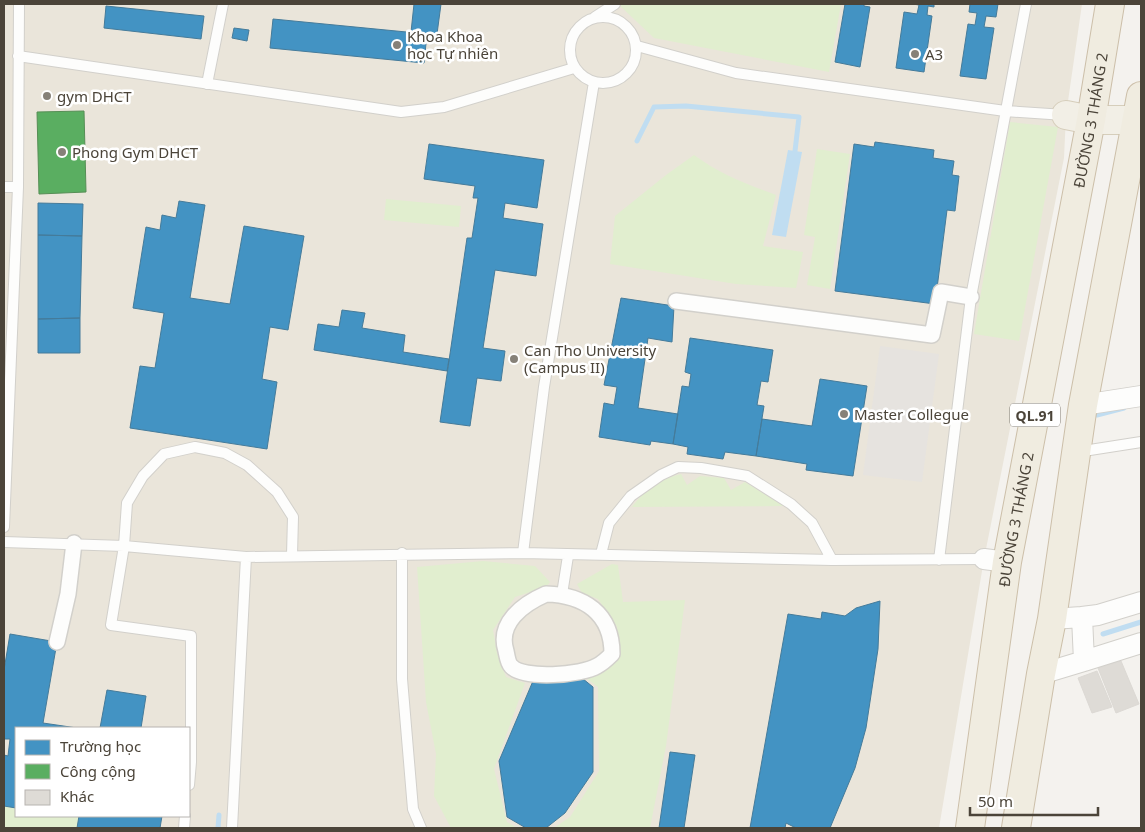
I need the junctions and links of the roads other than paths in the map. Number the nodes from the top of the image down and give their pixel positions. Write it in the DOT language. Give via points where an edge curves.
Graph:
graph roads {
  1 [pos="19,4"];
  2 [pos="223,4"];
  3 [pos="615,4"];
  4 [pos="1026,4"];
  5 [pos="1110,4"];
  6 [pos="592,18"];
  7 [pos="637,46"];
  8 [pos="18,56"];
  9 [pos="574,68"];
  10 [pos="594,82"];
  11 [pos="207,84"];
  12 [pos="1139,108"];
  13 [pos="1005,111"];
  14 [pos="1078,118"];
  15 [pos="4,186"];
  16 [pos="18,187"];
  17 [pos="972,296"];
  18 [pos="676,301"];
  19 [pos="1141,396"];
  20 [pos="1084,405"];
  21 [pos="1141,442"];
  22 [pos="1076,452"];
  23 [pos="4,527"];
  24 [pos="4,542"];
  25 [pos="74,543"];
  26 [pos="124,546"];
  27 [pos="402,553"];
  28 [pos="523,553"];
  29 [pos="601,554"];
  30 [pos="292,555"];
  31 [pos="246,556"];
  32 [pos="568,556"];
  33 [pos="832,560"];
  34 [pos="939,560"];
  35 [pos="996,561"];
  36 [pos="562,594"];
  37 [pos="1141,602"];
  38 [pos="1082,617"];
  39 [pos="1052,619"];
  40 [pos="57,642"];
  41 [pos="1141,643"];
  42 [pos="1084,661"];
  43 [pos="1041,674"];
  44 [pos="190,774"];
  45 [pos="232,828"];
  46 [pos="421,828"];
  47 [pos="970,828"];
  48 [pos="1016,828"];
  1 -- 8 [label="lane"];
  2 -- 11 [label="lane"];
  3 -- 6 [label="lane"];
  4 -- 13 [label="lane"];
  5 -- 14 [label="highway, ĐƯỜNG 3 THÁNG 2 / QL.91"];
  6 -- 7 [label="lane" via="607,17 621,21 629,28"];
  6 -- 9 [label="lane" via="573,35 570,52"];
  7 -- 10 [label="lane" via="633,65 621,78 603,84"];
  7 -- 13 [label="lane" via="736,72"];
  8 -- 11 [label="lane"];
  8 -- 16 [label="lane"];
  9 -- 10 [label="lane"];
  9 -- 11 [label="lane" via="444,107 401,112"];
  10 -- 28 [label="lane" via="544,387"];
  12 -- 14 [label="main road"];
  12 -- 20 [label="highway, QL.91"];
  13 -- 14 [label="lane"];
  13 -- 17 [label="lane"];
  14 -- 35 [label="highway, ĐƯỜNG 3 THÁNG 2 / QL.91"];
  15 -- 16 [label="lane"];
  16 -- 23 [label="lane"];
  17 -- 18 [label="street" via="941,292 932,335"];
  17 -- 34 [label="lane"];
  19 -- 20 [label="street"];
  20 -- 22 [label="highway, QL.91"];
  21 -- 22 [label="lane"];
  22 -- 39 [label="highway, QL.91"];
  24 -- 25 [label="lane"];
  25 -- 26 [label="lane"];
  25 -- 40 [label="street" via="68,594"];
  26 -- 30 [label="lane" via="127,503 143,476 164,454 195,446 225,453 247,466 277,492 293,517"];
  26 -- 31 [label="lane"];
  26 -- 44 [label="lane" via="112,625 191,636"];
  27 -- 28 [label="lane"];
  27 -- 30 [label="lane"];
  27 -- 46 [label="lane" via="402,680 413,809"];
  28 -- 32 [label="lane"];
  29 -- 32 [label="lane"];
  29 -- 33 [label="lane"];
  29 -- 33 [label="lane" via="609,523 631,496 660,474 678,468 701,468 747,476 791,504 812,523"];
  30 -- 31 [label="lane"];
  31 -- 45 [label="lane"];
  32 -- 36 [label="lane"];
  33 -- 34 [label="lane"];
  34 -- 35 [label="lane"];
  35 -- 47 [label="highway, ĐƯỜNG 3 THÁNG 2 / QL.91"];
  36 -- 36 [label="street" via="591,606 603,618 612,637 612,654 597,667 575,672 522,674 510,666 504,645 505,631 528,602 546,594"];
  37 -- 38 [label="street"];
  38 -- 39 [label="street"];
  38 -- 42 [label="street"];
  39 -- 43 [label="highway, QL.91"];
  41 -- 42 [label="street"];
  42 -- 43 [label="street"];
  43 -- 48 [label="highway, QL.91"];
}
